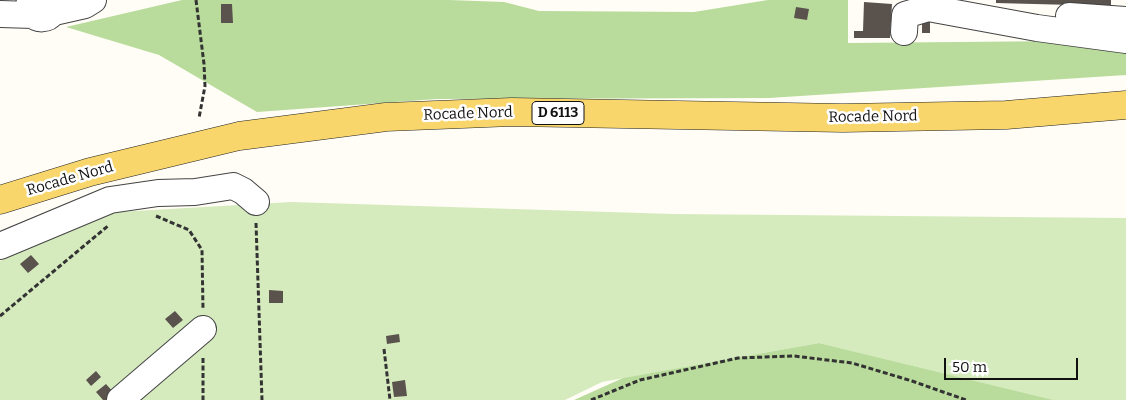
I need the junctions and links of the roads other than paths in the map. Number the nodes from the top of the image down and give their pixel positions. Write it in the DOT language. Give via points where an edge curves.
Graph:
graph roads {
  1 [pos="93,0"];
  2 [pos="946,0"];
  3 [pos="978,3"];
  4 [pos="0,5"];
  5 [pos="37,5"];
  6 [pos="0,14"];
  7 [pos="1126,20"];
  8 [pos="904,32"];
  9 [pos="1126,40"];
  10 [pos="1126,104"];
  11 [pos="0,200"];
  12 [pos="256,202"];
  13 [pos="0,246"];
  14 [pos="203,329"];
  15 [pos="120,400"];
  1 -- 5 [label="street" via="85,5"];
  2 -- 3 [label="street"];
  3 -- 7 [label="street" via="996,11"];
  4 -- 5 [label="street"];
  5 -- 6 [label="street"];
  8 -- 9 [label="street" via="905,15 928,8"];
  10 -- 11 [label="main road, Rocade Nord / D 6113" via="1006,115 853,118 512,112 386,117 239,136 90,172"];
  12 -- 13 [label="street" via="233,186 110,200"];
  14 -- 15 [label="street"];
}
